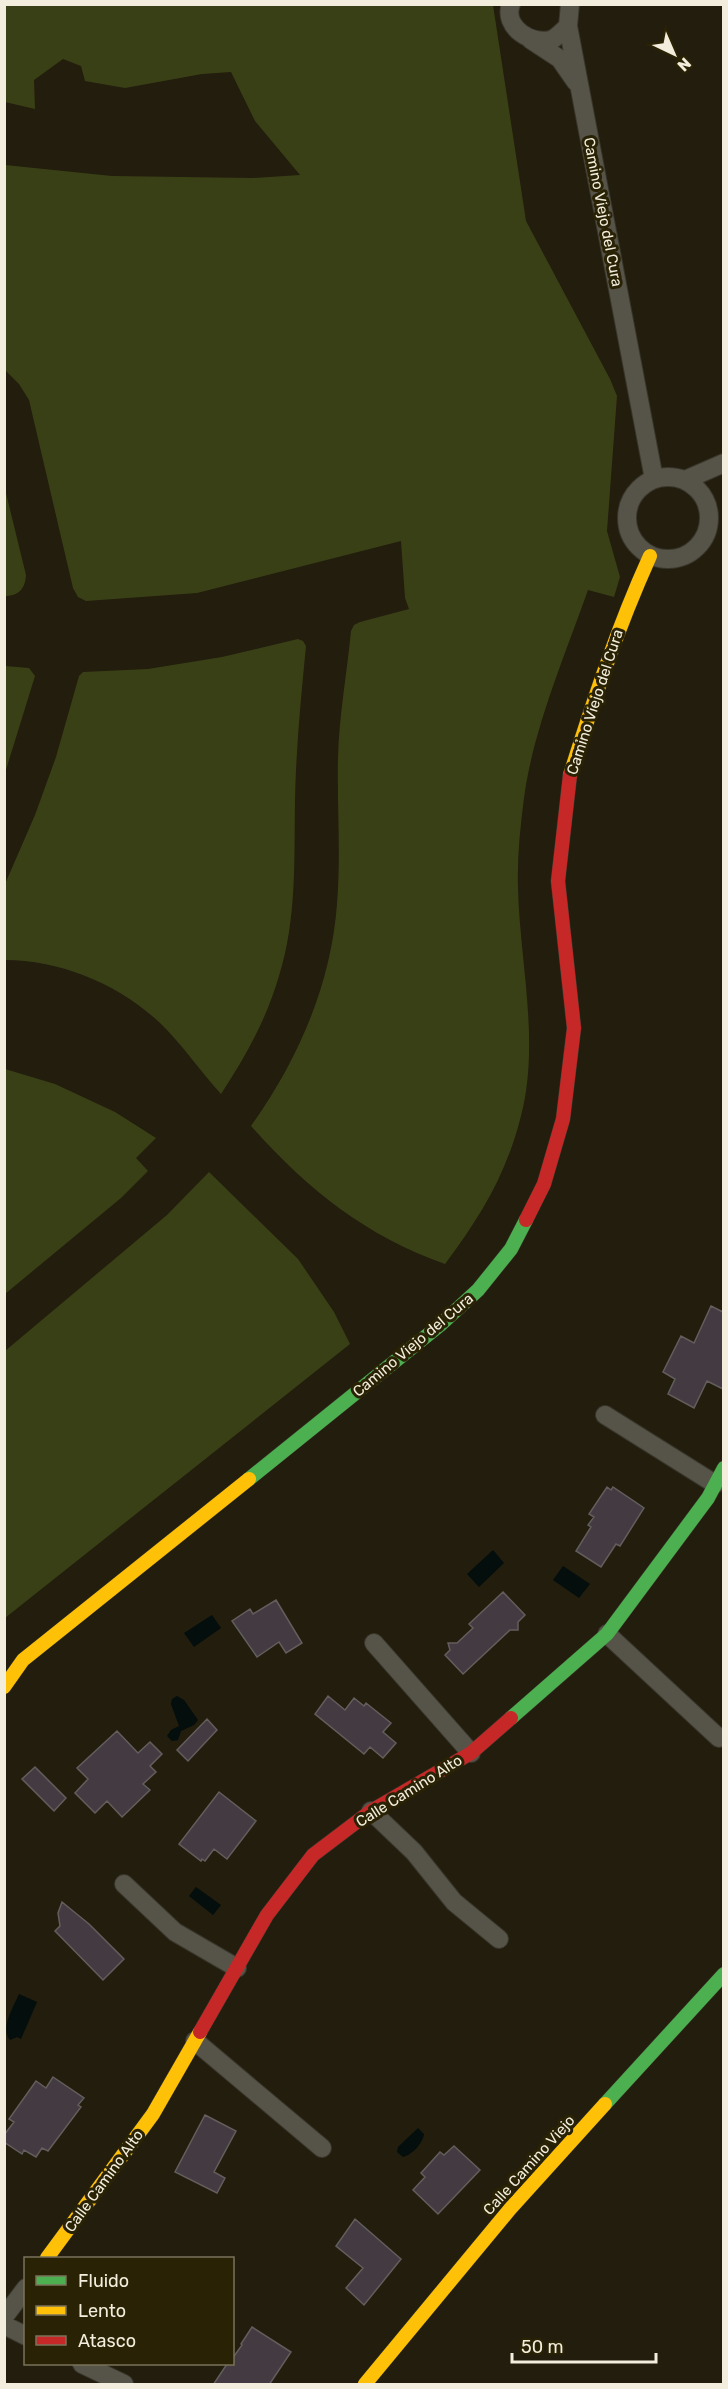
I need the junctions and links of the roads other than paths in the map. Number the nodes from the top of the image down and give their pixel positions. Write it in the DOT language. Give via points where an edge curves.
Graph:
graph roads {
  1 [pos="511,4"];
  2 [pos="570,4"];
  3 [pos="568,26"];
  4 [pos="531,40"];
  5 [pos="579,86"];
  6 [pos="723,463"];
  7 [pos="654,479"];
  8 [pos="685,480"];
  9 [pos="717,520"];
  10 [pos="650,555"];
  11 [pos="605,1415"];
  12 [pos="719,1476"];
  13 [pos="607,1634"];
  14 [pos="374,1643"];
  15 [pos="4,1687"];
  16 [pos="719,1738"];
  17 [pos="471,1753"];
  18 [pos="371,1812"];
  19 [pos="123,1884"];
  20 [pos="499,1939"];
  21 [pos="237,1968"];
  22 [pos="723,1974"];
  23 [pos="195,2041"];
  24 [pos="322,2148"];
  25 [pos="48,2257"];
  26 [pos="24,2291"];
  27 [pos="4,2317"];
  28 [pos="4,2325"];
  29 [pos="24,2335"];
  30 [pos="84,2365"];
  31 [pos="124,2385"];
  32 [pos="365,2385"];
  1 -- 4 [label="street, Camino Viejo del Cura" via="515,29"];
  2 -- 3 [label="street, Camino Viejo del Cura"];
  3 -- 4 [label="street" via="553,39"];
  3 -- 5 [label="street, Camino Viejo del Cura"];
  4 -- 5 [label="street, Camino Viejo del Cura" via="560,59"];
  5 -- 7 [label="street, Camino Viejo del Cura"];
  6 -- 8 [label="street"];
  7 -- 8 [label="street" via="669,476"];
  7 -- 10 [label="street" via="640,487 630,500 627,516 629,532 637,546"];
  8 -- 9 [label="street" via="699,490"];
  9 -- 10 [label="street" via="695,550 681,558 665,560"];
  10 -- 15 [label="street, Camino Viejo del Cura" via="602,672 570,776 558,881 574,1028 563,1119 544,1184 511,1249 478,1290 440,1325 23,1660"];
  11 -- 12 [label="street"];
  12 -- 13 [label="street, Calle Camino Alto" via="708,1498"];
  13 -- 16 [label="street"];
  13 -- 17 [label="street, Calle Camino Alto"];
  14 -- 17 [label="street"];
  17 -- 18 [label="street, Calle Camino Alto"];
  18 -- 20 [label="street" via="414,1852 454,1902"];
  18 -- 21 [label="street, Calle Camino Alto" via="313,1855 267,1915"];
  19 -- 21 [label="street" via="175,1932"];
  21 -- 23 [label="street, Calle Camino Alto"];
  22 -- 32 [label="street, Calle Camino Viejo" via="510,2209"];
  23 -- 24 [label="street"];
  23 -- 25 [label="street, Calle Camino Alto" via="153,2114"];
  26 -- 27 [label="street"];
  28 -- 29 [label="street"];
  30 -- 31 [label="street"];
}
